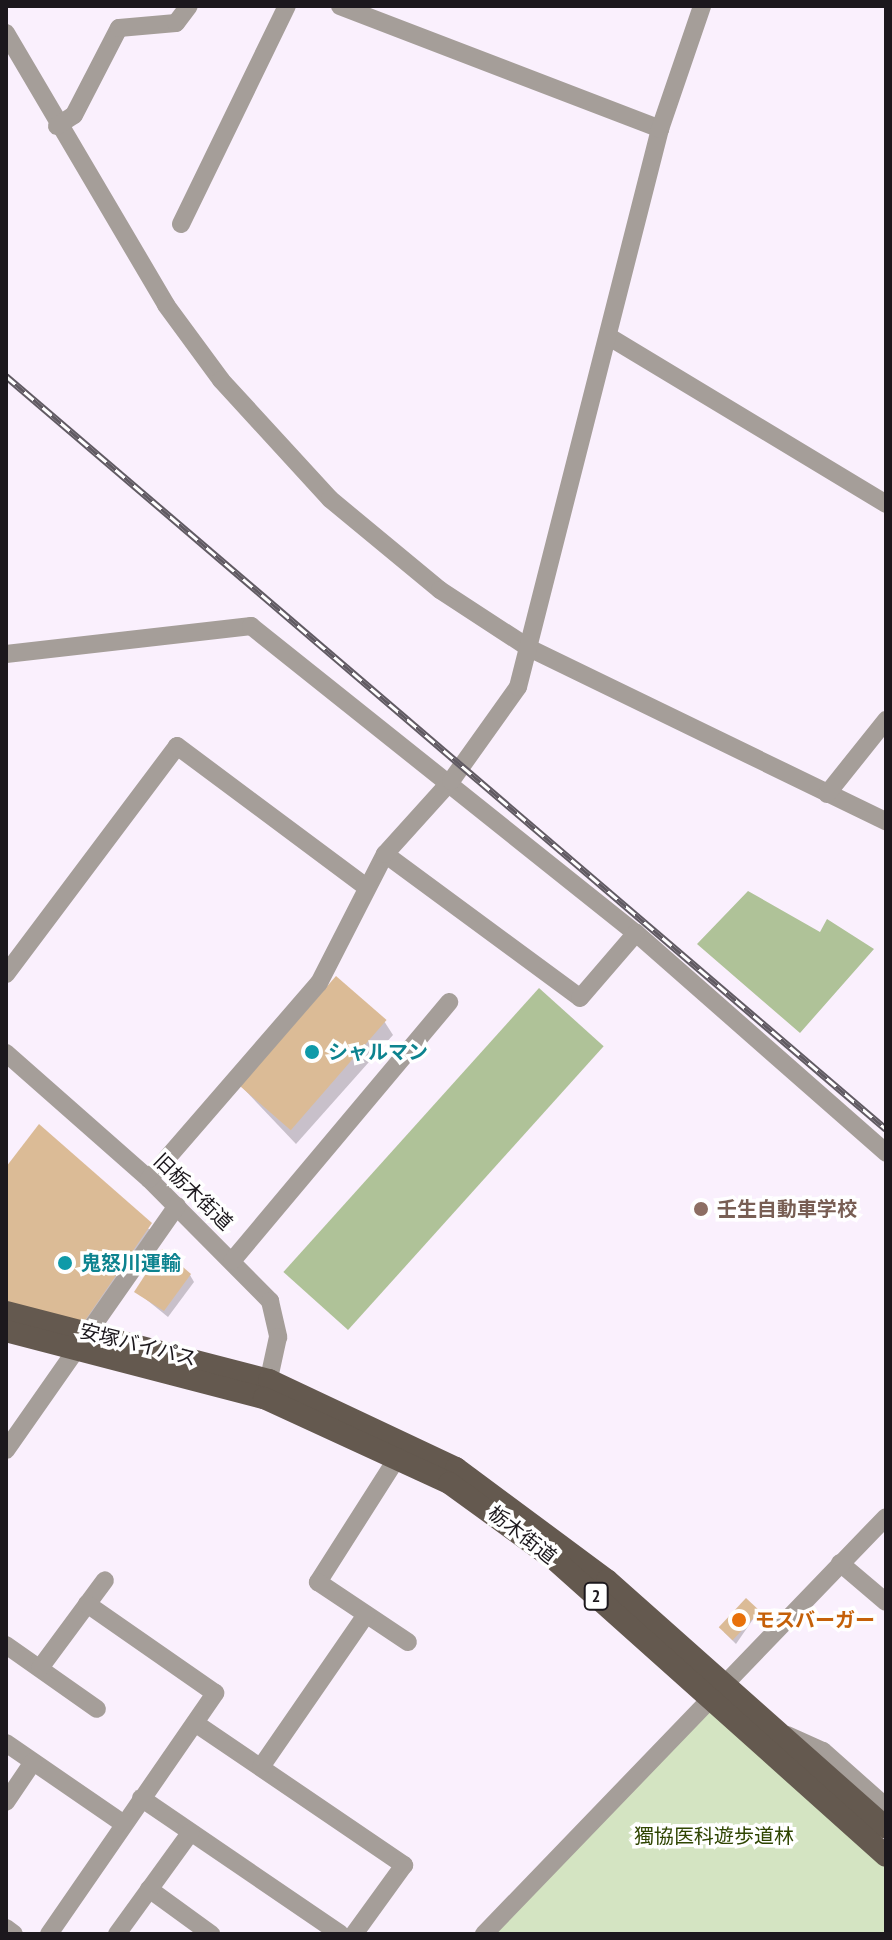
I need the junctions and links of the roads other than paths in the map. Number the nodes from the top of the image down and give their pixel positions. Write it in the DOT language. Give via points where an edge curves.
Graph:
graph roads {
  1 [pos="189,6"];
  2 [pos="287,6"];
  3 [pos="340,6"];
  4 [pos="702,6"];
  5 [pos="6,33"];
  6 [pos="57,126"];
  7 [pos="660,129"];
  8 [pos="181,224"];
  9 [pos="611,338"];
  10 [pos="886,504"];
  11 [pos="529,648"];
  12 [pos="6,654"];
  13 [pos="886,720"];
  14 [pos="451,781"];
  15 [pos="827,794"];
  16 [pos="886,821"];
  17 [pos="385,854"];
  18 [pos="366,887"];
  19 [pos="636,933"];
  20 [pos="6,974"];
  21 [pos="449,1002"];
  22 [pos="6,1053"];
  23 [pos="886,1153"];
  24 [pos="149,1179"];
  25 [pos="177,1206"];
  26 [pos="232,1261"];
  27 [pos="6,1312"];
  28 [pos="6,1331"];
  29 [pos="82,1339"];
  30 [pos="266,1389"];
  31 [pos="6,1450"];
  32 [pos="399,1455"];
  33 [pos="886,1517"];
  34 [pos="840,1563"];
  35 [pos="105,1580"];
  36 [pos="886,1602"];
  37 [pos="87,1604"];
  38 [pos="366,1615"];
  39 [pos="408,1642"];
  40 [pos="6,1645"];
  41 [pos="40,1668"];
  42 [pos="720,1692"];
  43 [pos="97,1709"];
  44 [pos="195,1723"];
  45 [pos="777,1731"];
  46 [pos="6,1743"];
  47 [pos="33,1762"];
  48 [pos="261,1767"];
  49 [pos="141,1798"];
  50 [pos="6,1802"];
  51 [pos="886,1807"];
  52 [pos="124,1824"];
  53 [pos="886,1828"];
  54 [pos="190,1833"];
  55 [pos="886,1856"];
  56 [pos="149,1889"];
  57 [pos="6,1928"];
  58 [pos="14,1934"];
  59 [pos="49,1934"];
  60 [pos="117,1934"];
  61 [pos="211,1934"];
  62 [pos="340,1934"];
  63 [pos="354,1934"];
  64 [pos="484,1934"];
  1 -- 6 [label="street" via="176,23 119,28 74,115"];
  2 -- 8 [label="street"];
  3 -- 7 [label="street"];
  4 -- 7 [label="street"];
  5 -- 6 [label="street"];
  6 -- 11 [label="street" via="166,305 278,446 384,545"];
  7 -- 9 [label="street"];
  9 -- 10 [label="street"];
  9 -- 11 [label="street"];
  11 -- 14 [label="street" via="518,687"];
  11 -- 15 [label="street"];
  12 -- 14 [label="street" via="251,626"];
  13 -- 15 [label="street"];
  14 -- 17 [label="street"];
  14 -- 19 [label="street"];
  15 -- 16 [label="street"];
  17 -- 18 [label="street"];
  17 -- 19 [label="street" via="580,998"];
  18 -- 20 [label="street" via="177,746"];
  18 -- 24 [label="street" via="319,983"];
  19 -- 23 [label="street"];
  21 -- 26 [label="street"];
  22 -- 24 [label="street, 旧栃木街道"];
  24 -- 25 [label="street, 旧栃木街道"];
  25 -- 26 [label="street, 旧栃木街道"];
  25 -- 29 [label="street"];
  26 -- 30 [label="street, 旧栃木街道" via="276,1311"];
  27 -- 29 [label="main road, 安塚バイパス / 2"];
  28 -- 29 [label="main road, 安塚バイパス / 2"];
  29 -- 30 [label="main road, 安塚バイパス / 2"];
  29 -- 31 [label="street"];
  30 -- 32 [label="main road, 栃木街道 / 2"];
  30 -- 42 [label="main road, 栃木街道 / 2" via="456,1468 549,1533"];
  32 -- 38 [label="street" via="318,1582"];
  32 -- 42 [label="main road, 栃木街道 / 2" via="513,1526"];
  33 -- 34 [label="street"];
  34 -- 36 [label="street"];
  34 -- 42 [label="street"];
  35 -- 37 [label="street"];
  37 -- 41 [label="street"];
  37 -- 44 [label="street" via="215,1693"];
  38 -- 39 [label="street"];
  38 -- 48 [label="street"];
  40 -- 41 [label="street"];
  41 -- 43 [label="street"];
  42 -- 45 [label="main road, 栃木街道 / 2"];
  42 -- 55 [label="main road, 栃木街道 / 2"];
  42 -- 64 [label="street"];
  44 -- 48 [label="street"];
  44 -- 49 [label="street"];
  45 -- 51 [label="street" via="823,1751"];
  45 -- 53 [label="main road, 栃木街道 / 2"];
  46 -- 47 [label="street"];
  47 -- 50 [label="street"];
  47 -- 52 [label="street"];
  48 -- 63 [label="street" via="404,1865"];
  49 -- 52 [label="street"];
  49 -- 54 [label="street"];
  52 -- 59 [label="street"];
  54 -- 56 [label="street"];
  54 -- 62 [label="street"];
  56 -- 60 [label="street"];
  56 -- 61 [label="street"];
  57 -- 58 [label="street"];
}
